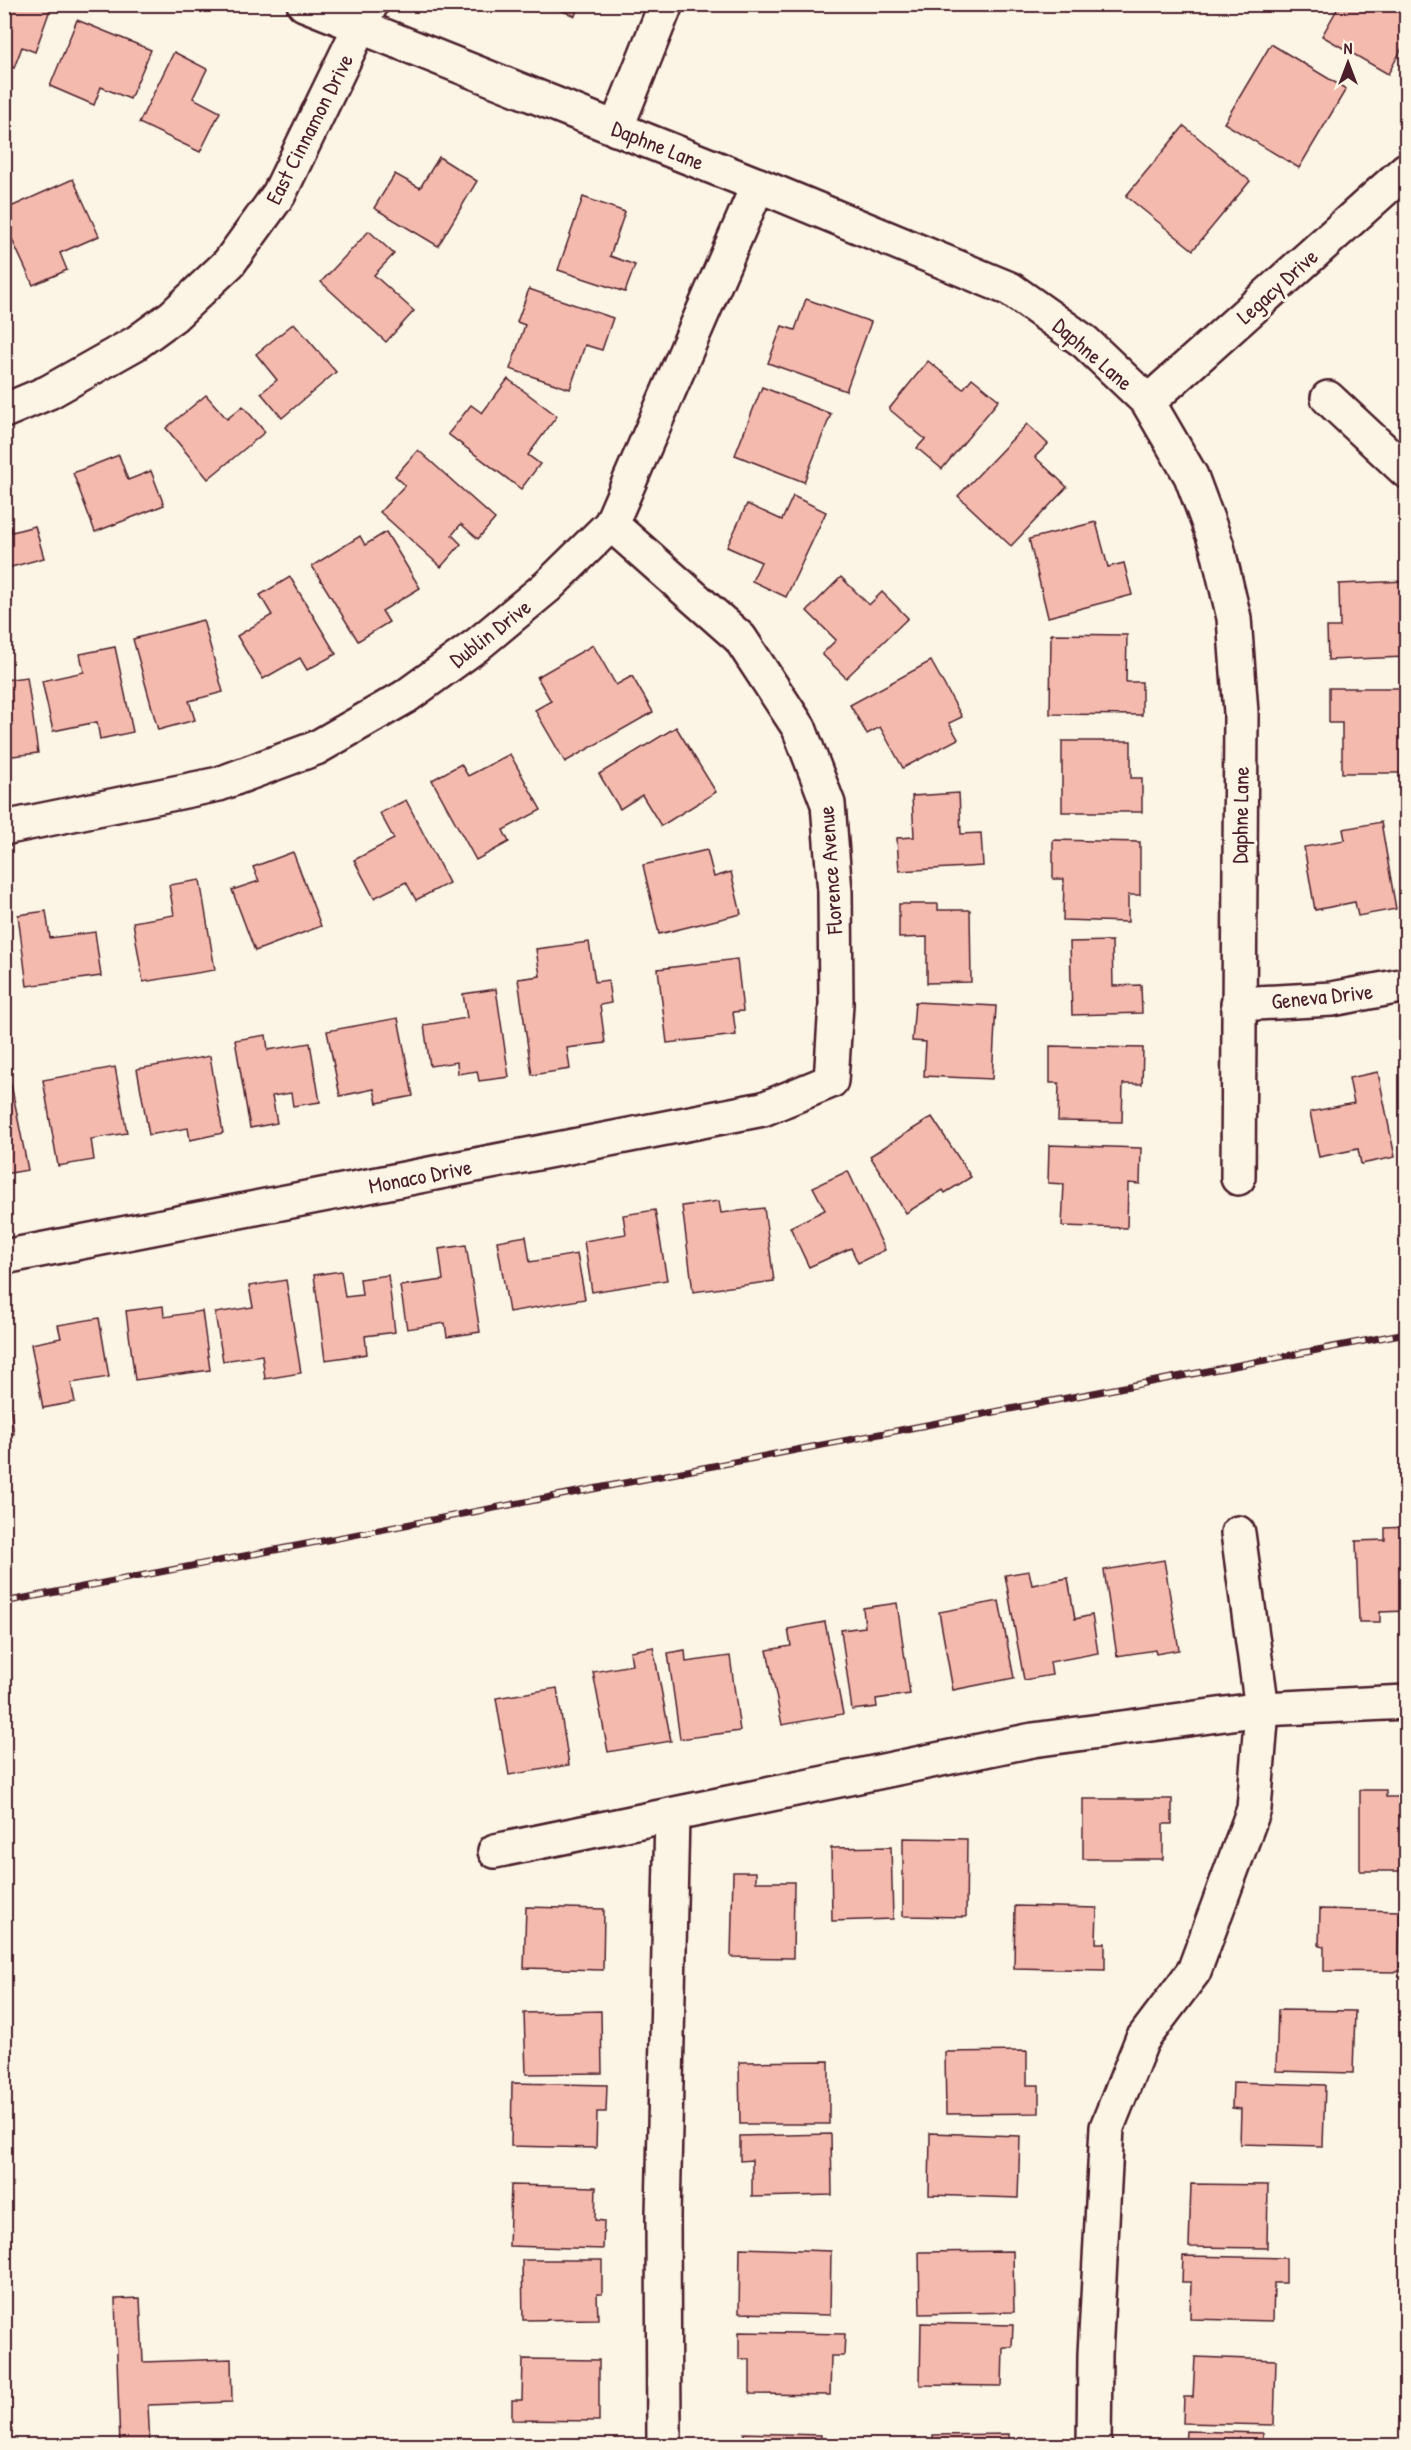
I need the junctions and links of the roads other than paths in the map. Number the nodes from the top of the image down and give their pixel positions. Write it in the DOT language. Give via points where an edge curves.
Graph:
graph roads {
  1 [pos="304,4"];
  2 [pos="666,4"];
  3 [pos="366,16"];
  4 [pos="616,129"];
  5 [pos="1407,170"];
  6 [pos="758,185"];
  7 [pos="1328,398"];
  8 [pos="1148,402"];
  9 [pos="4,411"];
  10 [pos="1407,471"];
  11 [pos="611,524"];
  12 [pos="4,828"];
  13 [pos="1407,985"];
  14 [pos="1238,1004"];
  15 [pos="831,1081"];
  16 [pos="1238,1178"];
  17 [pos="4,1257"];
  18 [pos="1238,1533"];
  19 [pos="1407,1702"];
  20 [pos="1262,1709"];
  21 [pos="672,1816"];
  22 [pos="495,1851"];
  23 [pos="664,2445"];
  24 [pos="1094,2445"];
  1 -- 3 [label="street, Daphne Lane"];
  2 -- 4 [label="street"];
  3 -- 4 [label="street, Daphne Lane"];
  3 -- 9 [label="street, East Cinnamon Drive" via="279,194 229,263 173,316 136,343 49,392"];
  4 -- 6 [label="street, Daphne Lane"];
  5 -- 8 [label="street, Legacy Drive"];
  6 -- 8 [label="street, Daphne Lane" via="1010,289 1085,342"];
  6 -- 11 [label="street, Dublin Drive"];
  7 -- 10 [label="street"];
  8 -- 14 [label="street, Daphne Lane" via="1191,476 1217,546 1234,618 1241,713"];
  11 -- 12 [label="street, Dublin Drive" via="548,586 477,645 405,698 316,748 219,784"];
  11 -- 15 [label="street, Florence Avenue" via="740,638 799,728 828,804 836,1004"];
  13 -- 14 [label="street, Geneva Drive" via="1332,999"];
  14 -- 16 [label="street, Daphne Lane"];
  15 -- 17 [label="street, Monaco Drive" via="763,1108"];
  18 -- 20 [label="street"];
  19 -- 20 [label="street"];
  20 -- 21 [label="street" via="1033,1740"];
  20 -- 24 [label="street" via="1254,1809 1194,1971 1142,2040 1107,2127"];
  21 -- 22 [label="street"];
  21 -- 23 [label="street" via="663,2215"];
}
